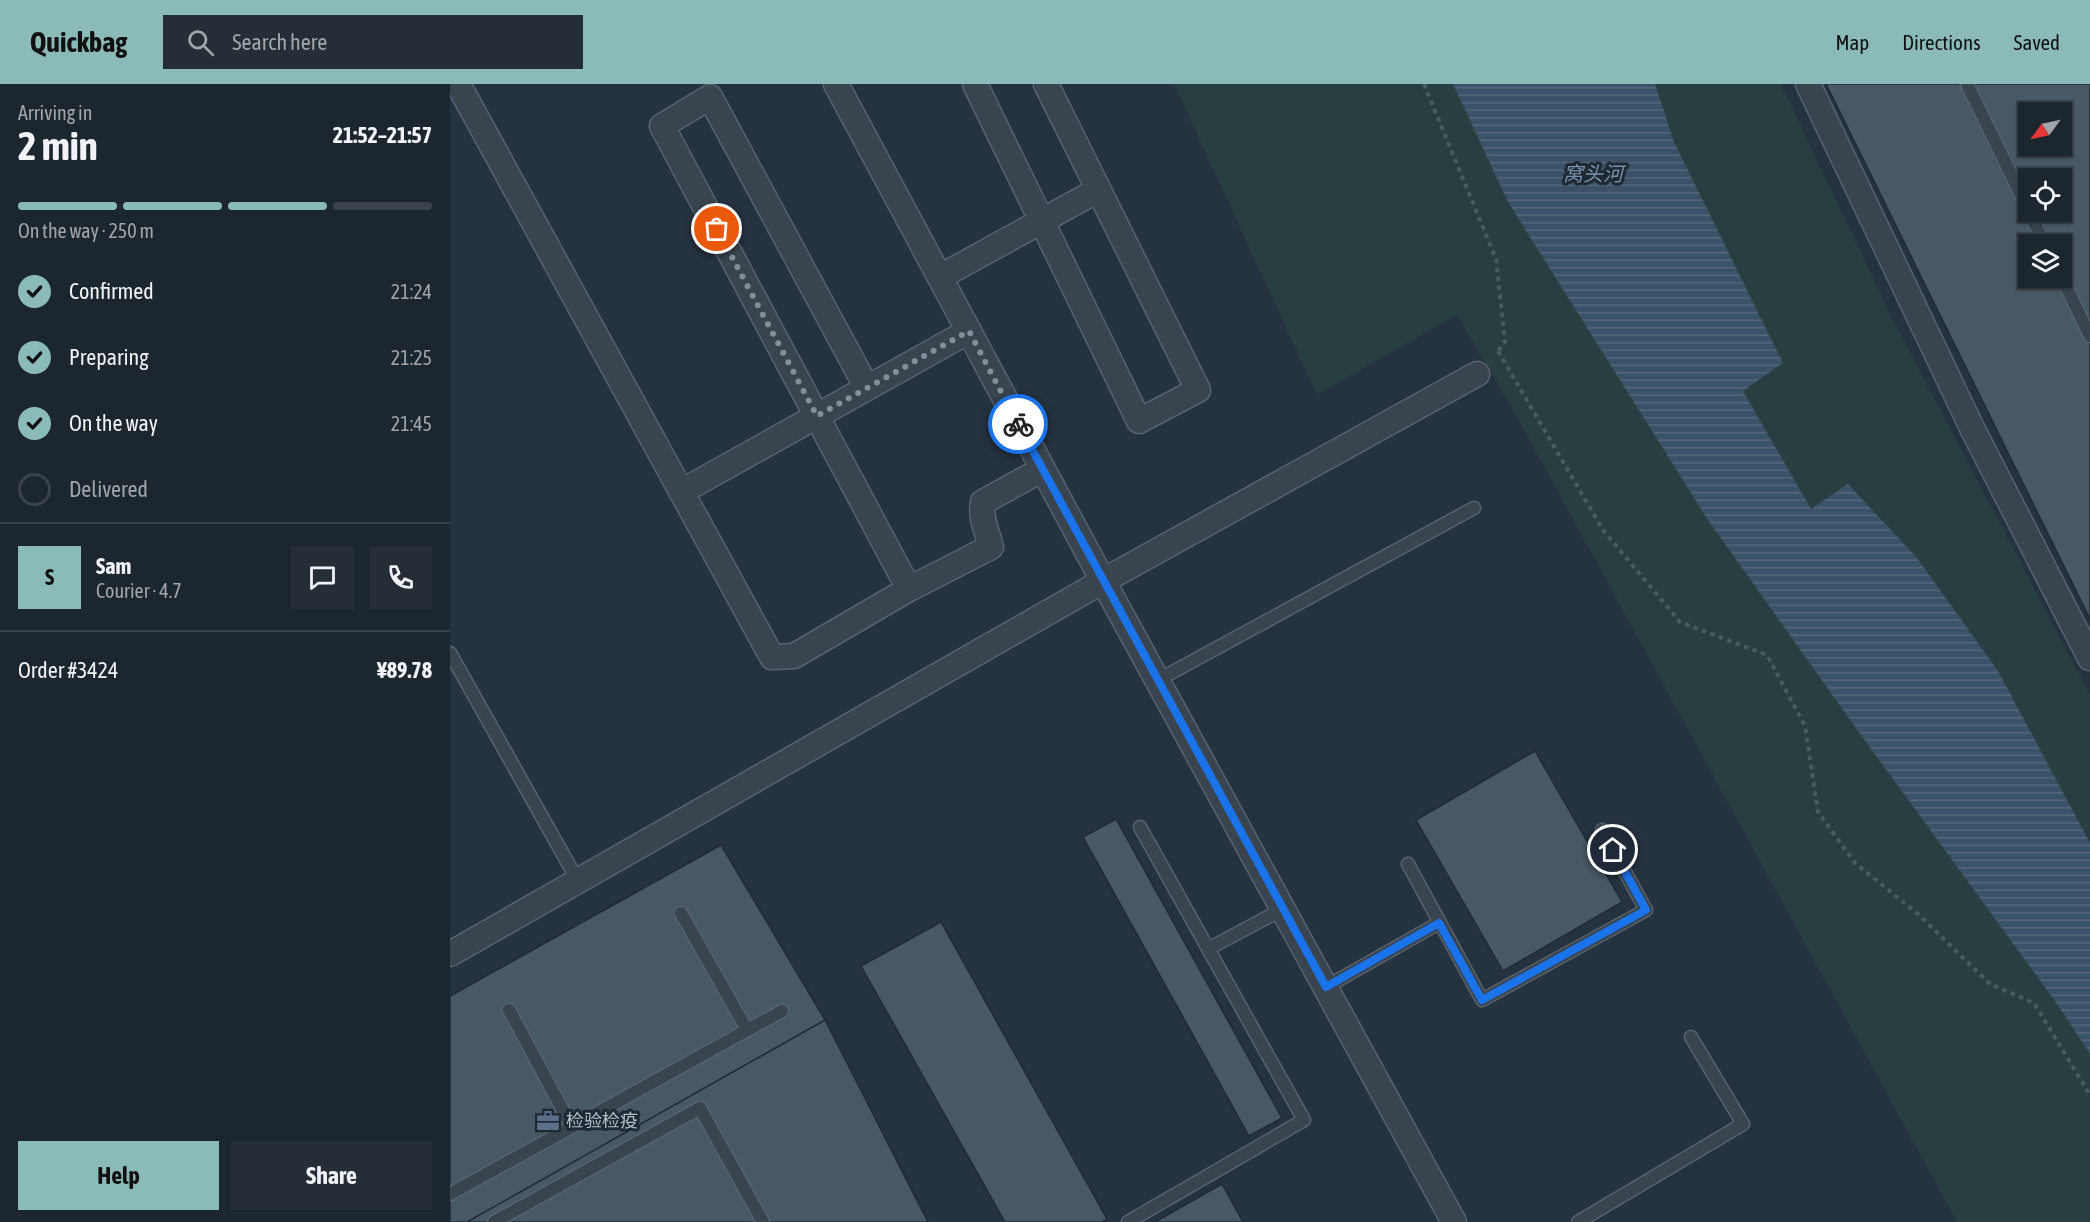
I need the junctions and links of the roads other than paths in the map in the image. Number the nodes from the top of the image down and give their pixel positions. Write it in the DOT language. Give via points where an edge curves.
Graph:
graph roads {
  1 [pos="458,84"];
  2 [pos="836,84"];
  3 [pos="975,84"];
  4 [pos="1046,84"];
  5 [pos="1808,84"];
  6 [pos="1967,84"];
  7 [pos="2018,188"];
  8 [pos="1098,190"];
  9 [pos="1042,221"];
  10 [pos="940,277"];
  11 [pos="2067,288"];
  12 [pos="969,331"];
  13 [pos="2090,336"];
  14 [pos="1477,375"];
  15 [pos="867,388"];
  16 [pos="817,416"];
  17 [pos="1043,469"];
  18 [pos="681,492"];
  19 [pos="1474,508"];
  20 [pos="1103,581"];
  21 [pos="909,589"];
  22 [pos="450,653"];
  23 [pos="2090,658"];
  24 [pos="1158,680"];
  25 [pos="1140,827"];
  26 [pos="1602,830"];
  27 [pos="1408,864"];
  28 [pos="578,881"];
  29 [pos="1283,909"];
  30 [pos="681,913"];
  31 [pos="1439,923"];
  32 [pos="1208,949"];
  33 [pos="450,954"];
  34 [pos="1326,987"];
  35 [pos="508,1010"];
  36 [pos="782,1011"];
  37 [pos="747,1030"];
  38 [pos="1690,1037"];
  39 [pos="572,1127"];
  40 [pos="452,1189"];
  41 [pos="494,1222"];
  42 [pos="764,1222"];
  43 [pos="1128,1222"];
  44 [pos="1454,1222"];
  45 [pos="1578,1222"];
  1 -- 18 [label="street"];
  2 -- 10 [label="street"];
  3 -- 9 [label="street"];
  4 -- 8 [label="street"];
  5 -- 23 [label="street" via="1967,417"];
  6 -- 7 [label="lane"];
  8 -- 9 [label="street"];
  8 -- 9 [label="street" via="1198,390 1139,421"];
  9 -- 10 [label="street"];
  10 -- 12 [label="street"];
  11 -- 13 [label="lane"];
  12 -- 15 [label="street"];
  12 -- 17 [label="street"];
  14 -- 20 [label="street"];
  15 -- 16 [label="street"];
  15 -- 16 [label="street" via="710,97 662,126"];
  16 -- 18 [label="street"];
  16 -- 21 [label="street"];
  17 -- 20 [label="street"];
  17 -- 21 [label="street" via="983,502 981,515 991,546"];
  18 -- 21 [label="street" via="772,657 794,656"];
  19 -- 24 [label="lane"];
  20 -- 24 [label="street"];
  20 -- 28 [label="street"];
  22 -- 28 [label="lane"];
  24 -- 29 [label="street"];
  25 -- 32 [label="lane"];
  26 -- 31 [label="lane" via="1646,910 1482,1000"];
  27 -- 31 [label="lane"];
  28 -- 33 [label="street"];
  29 -- 32 [label="lane"];
  29 -- 34 [label="street"];
  30 -- 37 [label="lane"];
  31 -- 34 [label="lane"];
  32 -- 43 [label="lane" via="1304,1120"];
  34 -- 44 [label="street"];
  35 -- 39 [label="lane"];
  36 -- 37 [label="lane"];
  37 -- 39 [label="lane"];
  38 -- 45 [label="lane" via="1743,1124"];
  39 -- 40 [label="lane"];
  41 -- 42 [label="lane" via="700,1108"];
}
